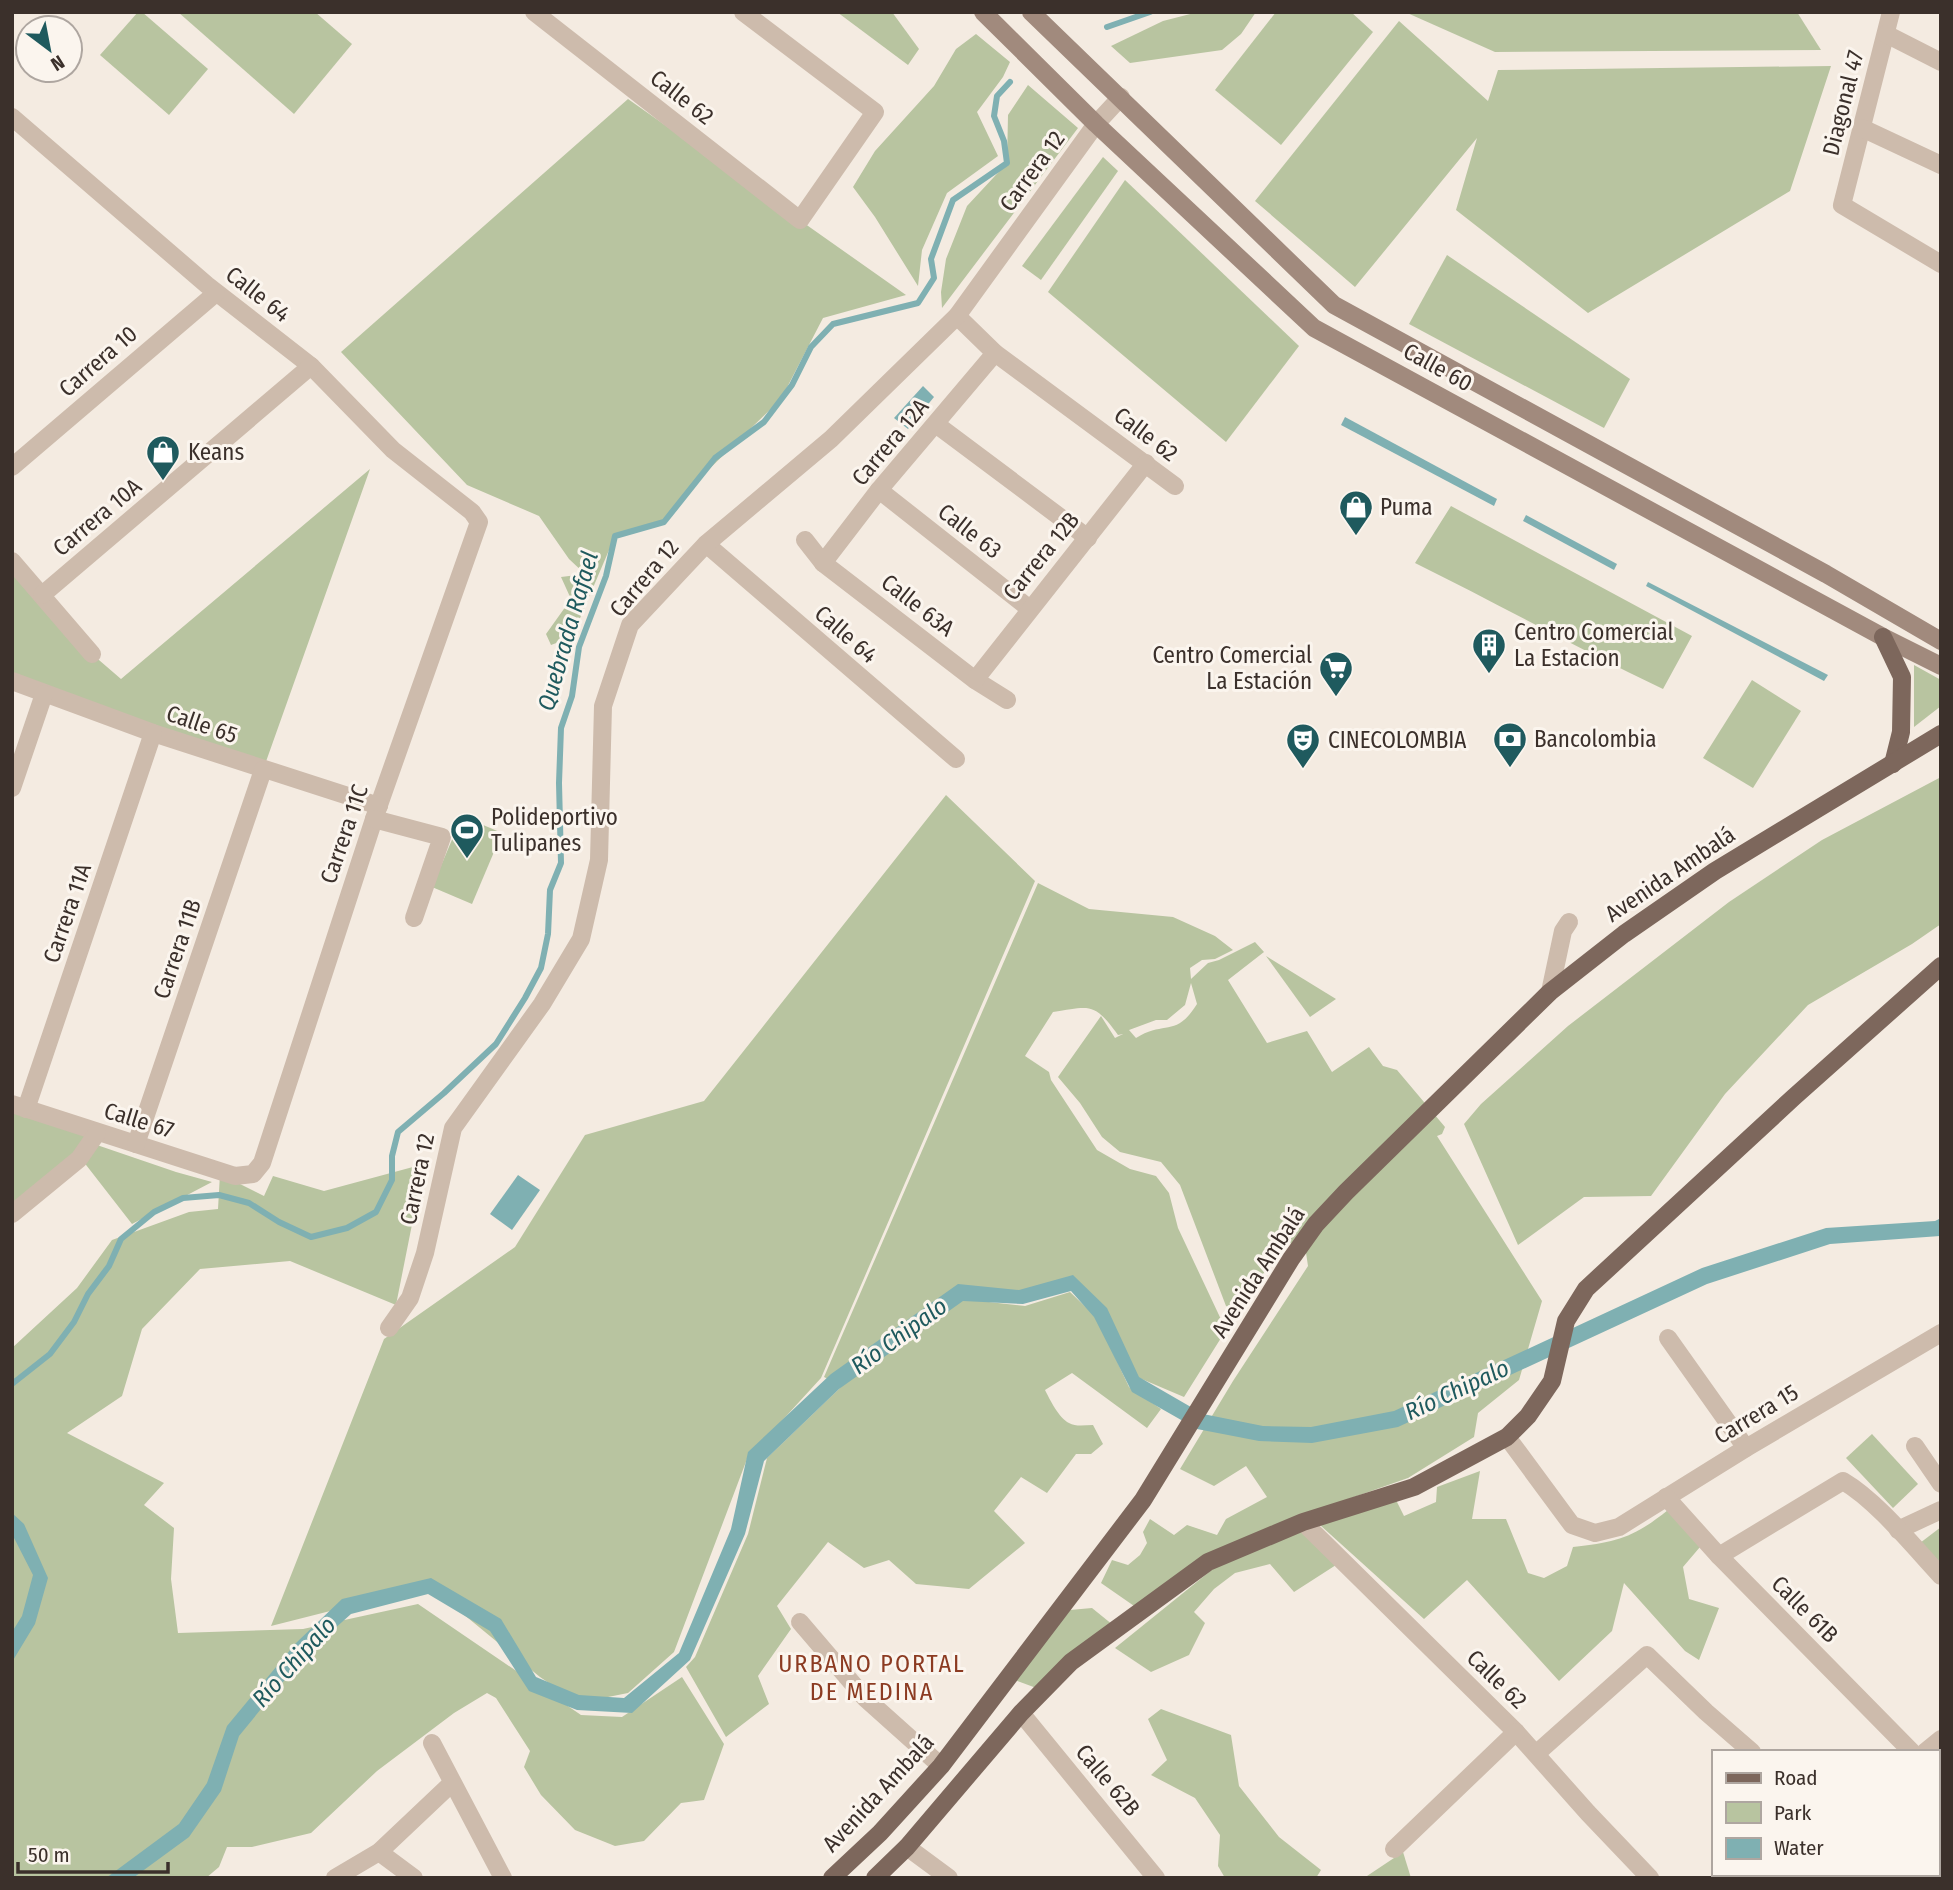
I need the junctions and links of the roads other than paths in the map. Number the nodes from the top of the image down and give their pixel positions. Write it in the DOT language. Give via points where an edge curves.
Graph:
graph roads {
  1 [pos="534,12"];
  2 [pos="743,12"];
  3 [pos="983,12"];
  4 [pos="1031,12"];
  5 [pos="1891,12"];
  6 [pos="1885,34"];
  7 [pos="1941,62"];
  8 [pos="1121,97"];
  9 [pos="12,117"];
  10 [pos="1096,124"];
  11 [pos="1862,128"];
  12 [pos="1941,166"];
  13 [pos="1941,264"];
  14 [pos="216,293"];
  15 [pos="957,316"];
  16 [pos="995,353"];
  17 [pos="311,366"];
  18 [pos="937,425"];
  19 [pos="1146,463"];
  20 [pos="12,467"];
  21 [pos="1175,486"];
  22 [pos="879,490"];
  23 [pos="472,512"];
  24 [pos="1087,538"];
  25 [pos="805,540"];
  26 [pos="706,544"];
  27 [pos="12,561"];
  28 [pos="823,563"];
  29 [pos="42,595"];
  30 [pos="1030,609"];
  31 [pos="1883,637"];
  32 [pos="1941,641"];
  33 [pos="92,654"];
  34 [pos="1941,666"];
  35 [pos="975,680"];
  36 [pos="12,681"];
  37 [pos="44,694"];
  38 [pos="1007,700"];
  39 [pos="153,733"];
  40 [pos="1941,734"];
  41 [pos="956,759"];
  42 [pos="1893,764"];
  43 [pos="263,770"];
  44 [pos="12,788"];
  45 [pos="376,813"];
  46 [pos="414,918"];
  47 [pos="1569,922"];
  48 [pos="1941,966"];
  49 [pos="1550,992"];
  50 [pos="19,1106"];
  51 [pos="97,1133"];
  52 [pos="136,1144"];
  53 [pos="253,1174"];
  54 [pos="12,1214"];
  55 [pos="389,1328"];
  56 [pos="1939,1337"];
  57 [pos="1668,1338"];
  58 [pos="1507,1437"];
  59 [pos="1915,1446"];
  60 [pos="1746,1448"];
  61 [pos="1941,1484"];
  62 [pos="1666,1497"];
  63 [pos="1941,1510"];
  64 [pos="1303,1522"];
  65 [pos="1898,1530"];
  66 [pos="1719,1556"];
  67 [pos="1941,1576"];
  68 [pos="800,1622"];
  69 [pos="1021,1713"];
  70 [pos="1516,1732"];
  71 [pos="432,1743"];
  72 [pos="1750,1750"];
  73 [pos="1910,1750"];
  74 [pos="1537,1754"];
  75 [pos="941,1766"];
  76 [pos="452,1783"];
  77 [pos="907,1847"];
  78 [pos="1394,1849"];
  79 [pos="379,1852"];
  80 [pos="335,1878"];
  81 [pos="414,1878"];
  82 [pos="503,1878"];
  83 [pos="832,1878"];
  84 [pos="875,1878"];
  85 [pos="949,1878"];
  86 [pos="1156,1878"];
  87 [pos="1650,1878"];
  1 -- 2 [label="street, Calle 62" via="800,220 875,112"];
  3 -- 10 [label="main road, Calle 60"];
  4 -- 8 [label="main road, Calle 60"];
  5 -- 6 [label="street, Diagonal 47"];
  6 -- 7 [label="street"];
  6 -- 11 [label="street, Diagonal 47"];
  8 -- 10 [label="street, Carrera 12"];
  8 -- 32 [label="main road, Calle 60" via="1334,305"];
  9 -- 14 [label="street, Calle 64"];
  10 -- 15 [label="street, Carrera 12"];
  10 -- 31 [label="main road, Calle 60" via="1314,328"];
  11 -- 12 [label="street"];
  11 -- 13 [label="street, Diagonal 47" via="1842,205"];
  14 -- 17 [label="street, Calle 64"];
  14 -- 20 [label="street, Carrera 10"];
  15 -- 16 [label="street, Calle 62"];
  15 -- 26 [label="street, Carrera 12" via="831,439"];
  16 -- 18 [label="street, Carrera 12A"];
  16 -- 19 [label="street, Calle 62"];
  17 -- 23 [label="street, Calle 64" via="393,450"];
  17 -- 29 [label="street, Carrera 10A"];
  18 -- 22 [label="street, Carrera 12A"];
  18 -- 24 [label="street"];
  19 -- 21 [label="street, Calle 62"];
  19 -- 24 [label="street, Carrera 12B"];
  22 -- 28 [label="street, Carrera 12A"];
  22 -- 30 [label="street, Calle 63"];
  23 -- 45 [label="street, Carrera 11C" via="479,522"];
  24 -- 30 [label="street, Carrera 12B"];
  25 -- 28 [label="street, Calle 63A"];
  26 -- 41 [label="street, Calle 64"];
  26 -- 55 [label="street, Carrera 12" via="630,625 603,706 600,860 581,939 542,1004 453,1128 425,1253 410,1298"];
  27 -- 29 [label="street"];
  28 -- 35 [label="street, Calle 63A"];
  29 -- 33 [label="street"];
  30 -- 35 [label="street, Carrera 12B"];
  31 -- 34 [label="main road, Calle 60"];
  31 -- 42 [label="main road" via="1902,677 1900,732"];
  35 -- 38 [label="street, Calle 63A"];
  36 -- 37 [label="street, Calle 65"];
  37 -- 39 [label="street, Calle 65"];
  37 -- 44 [label="street"];
  39 -- 43 [label="street, Calle 65"];
  39 -- 50 [label="street, Carrera 11A"];
  40 -- 42 [label="main road, Avenida Ambalá"];
  42 -- 49 [label="main road, Avenida Ambalá" via="1715,871"];
  43 -- 45 [label="street, Calle 65"];
  43 -- 52 [label="street, Carrera 11B"];
  45 -- 46 [label="street, Calle 65" via="442,837"];
  45 -- 53 [label="street, Carrera 11C" via="262,1163"];
  47 -- 49 [label="street"];
  48 -- 58 [label="main road" via="1586,1289 1566,1321 1552,1381"];
  49 -- 75 [label="main road, Avenida Ambalá" via="1316,1224 1143,1500"];
  50 -- 51 [label="street, Calle 67"];
  51 -- 52 [label="street, Calle 67"];
  51 -- 54 [label="street" via="79,1159"];
  52 -- 53 [label="street, Calle 67" via="235,1176"];
  56 -- 60 [label="street, Carrera 15"];
  57 -- 60 [label="street"];
  58 -- 62 [label="street, Carrera 15" via="1572,1525 1595,1534 1619,1527"];
  58 -- 64 [label="main road" via="1414,1487"];
  59 -- 61 [label="street"];
  60 -- 62 [label="street, Carrera 15"];
  62 -- 66 [label="street, Calle 61B"];
  63 -- 65 [label="street"];
  64 -- 69 [label="main road" via="1208,1562 1071,1662"];
  64 -- 70 [label="street, Calle 62"];
  65 -- 66 [label="street" via="1843,1481"];
  65 -- 67 [label="street"];
  66 -- 73 [label="street, Calle 61B"];
  68 -- 75 [label="street" via="864,1698"];
  69 -- 77 [label="main road"];
  69 -- 86 [label="street, Calle 62B"];
  70 -- 74 [label="street, Calle 62"];
  70 -- 78 [label="street"];
  71 -- 76 [label="street"];
  72 -- 74 [label="street" via="1647,1655"];
  74 -- 87 [label="street, Calle 62"];
  75 -- 83 [label="main road, Avenida Ambalá"];
  76 -- 79 [label="street"];
  76 -- 82 [label="street"];
  77 -- 84 [label="main road"];
  77 -- 85 [label="street"];
  79 -- 80 [label="street"];
  79 -- 81 [label="street"];
}
